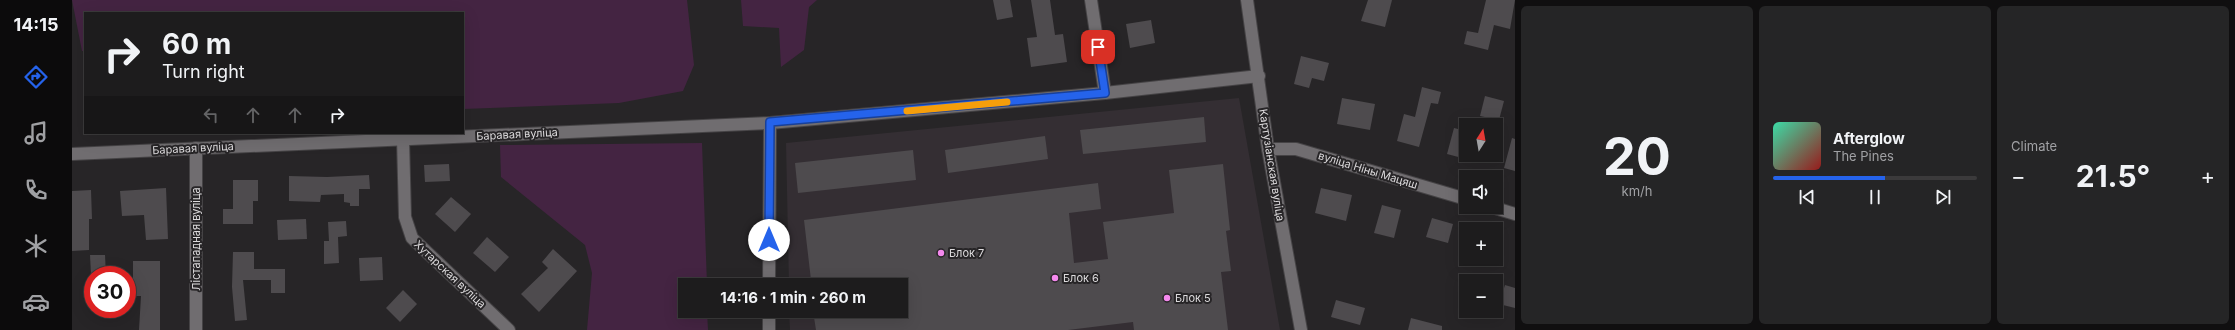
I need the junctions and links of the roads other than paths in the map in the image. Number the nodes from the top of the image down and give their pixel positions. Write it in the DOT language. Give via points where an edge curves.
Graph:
graph roads {
  1 [pos="1091,0"];
  2 [pos="1248,0"];
  3 [pos="1259,76"];
  4 [pos="1105,93"];
  5 [pos="770,122"];
  6 [pos="403,139"];
  7 [pos="196,148"];
  8 [pos="1268,149"];
  9 [pos="72,154"];
  10 [pos="1459,197"];
  11 [pos="1503,210"];
  12 [pos="1515,214"];
  13 [pos="769,278"];
  14 [pos="769,318"];
  15 [pos="196,330"];
  16 [pos="509,330"];
  17 [pos="769,330"];
  18 [pos="1301,330"];
  1 -- 4 [label="street"];
  2 -- 3 [label="street, Картузіанская вуліца"];
  3 -- 4 [label="street, Баравая вуліца"];
  3 -- 8 [label="street, Картузіанская вуліца"];
  4 -- 5 [label="street, Баравая вуліца"];
  5 -- 6 [label="street, Баравая вуліца"];
  5 -- 13 [label="street"];
  6 -- 7 [label="street, Баравая вуліца"];
  6 -- 16 [label="street, Хутарская вуліца" via="405,217 412,238"];
  7 -- 9 [label="street, Баравая вуліца"];
  7 -- 15 [label="street, Лістападная вуліца"];
  8 -- 10 [label="street, вуліца Ніны Мацяш" via="1296,149"];
  8 -- 18 [label="street, Картузіанская вуліца"];
  11 -- 12 [label="street"];
  14 -- 17 [label="street"];
}
